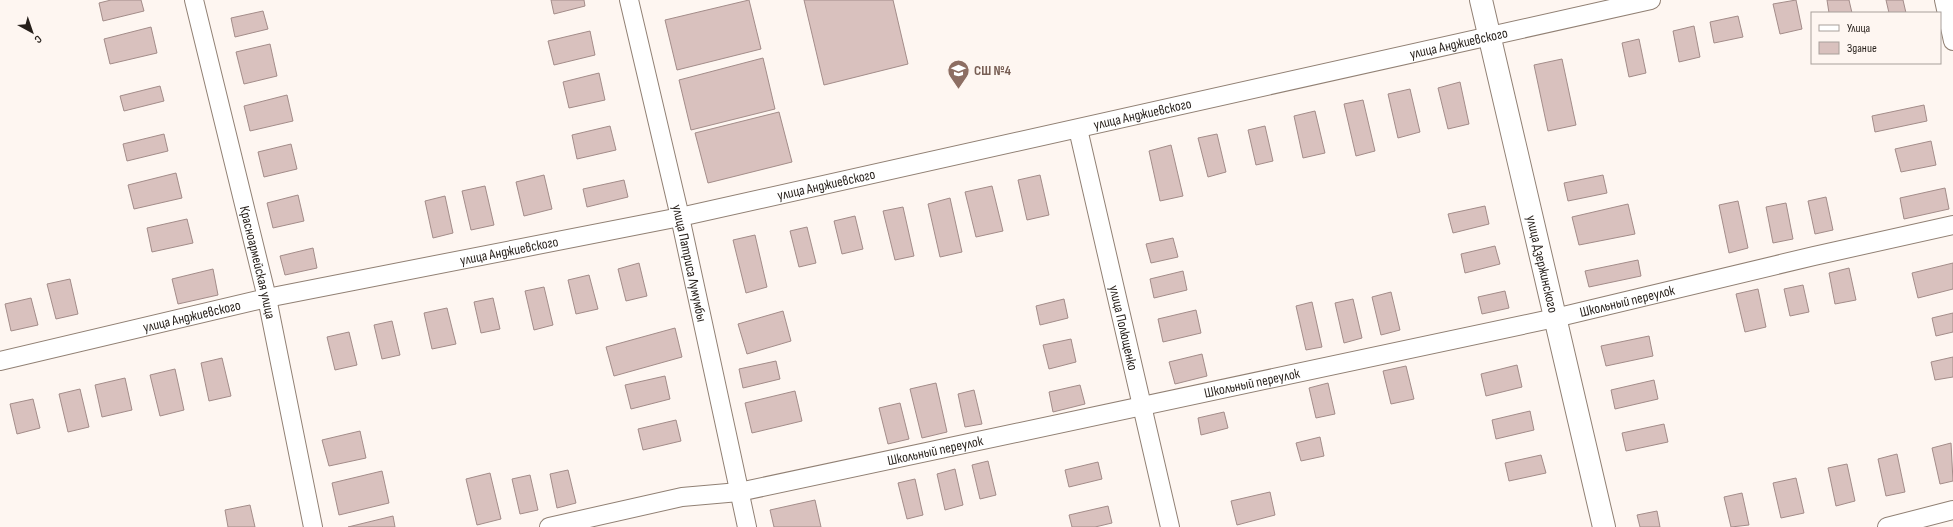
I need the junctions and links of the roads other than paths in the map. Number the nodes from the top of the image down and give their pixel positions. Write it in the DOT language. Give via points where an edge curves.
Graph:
graph roads {
  1 [pos="194,0"];
  2 [pos="629,0"];
  3 [pos="1481,0"];
  4 [pos="1651,0"];
  5 [pos="1944,0"];
  6 [pos="1488,37"];
  7 [pos="1953,41"];
  8 [pos="1078,129"];
  9 [pos="680,217"];
  10 [pos="1953,225"];
  11 [pos="267,298"];
  12 [pos="1555,318"];
  13 [pos="0,361"];
  14 [pos="1142,405"];
  15 [pos="739,492"];
  16 [pos="1953,510"];
  17 [pos="312,527"];
  18 [pos="549,527"];
  19 [pos="746,527"];
  20 [pos="1170,527"];
  21 [pos="1604,527"];
  22 [pos="1887,527"];
  1 -- 11 [label="street, Красноармейская улица"];
  2 -- 9 [label="street, улица Патриса Лумумбы"];
  3 -- 6 [label="street, улица Дзержинского"];
  4 -- 6 [label="street, улица Анджиевского"];
  5 -- 7 [label="street"];
  6 -- 8 [label="street, улица Анджиевского"];
  6 -- 12 [label="street, улица Дзержинского"];
  8 -- 9 [label="street, улица Анджиевского"];
  8 -- 14 [label="street, улица Полющенко"];
  9 -- 11 [label="street, улица Анджиевского"];
  9 -- 15 [label="street, улица Патриса Лумумбы"];
  10 -- 12 [label="street, Школьный переулок"];
  11 -- 13 [label="street, улица Анджиевского"];
  11 -- 17 [label="street, Красноармейская улица"];
  12 -- 14 [label="street, Школьный переулок"];
  12 -- 21 [label="street, улица Дзержинского"];
  14 -- 15 [label="street, Школьный переулок"];
  14 -- 20 [label="street, улица Полющенко"];
  15 -- 18 [label="street, Школьный переулок" via="682,498"];
  15 -- 19 [label="street, улица Патриса Лумумбы"];
  16 -- 22 [label="street"];
}
